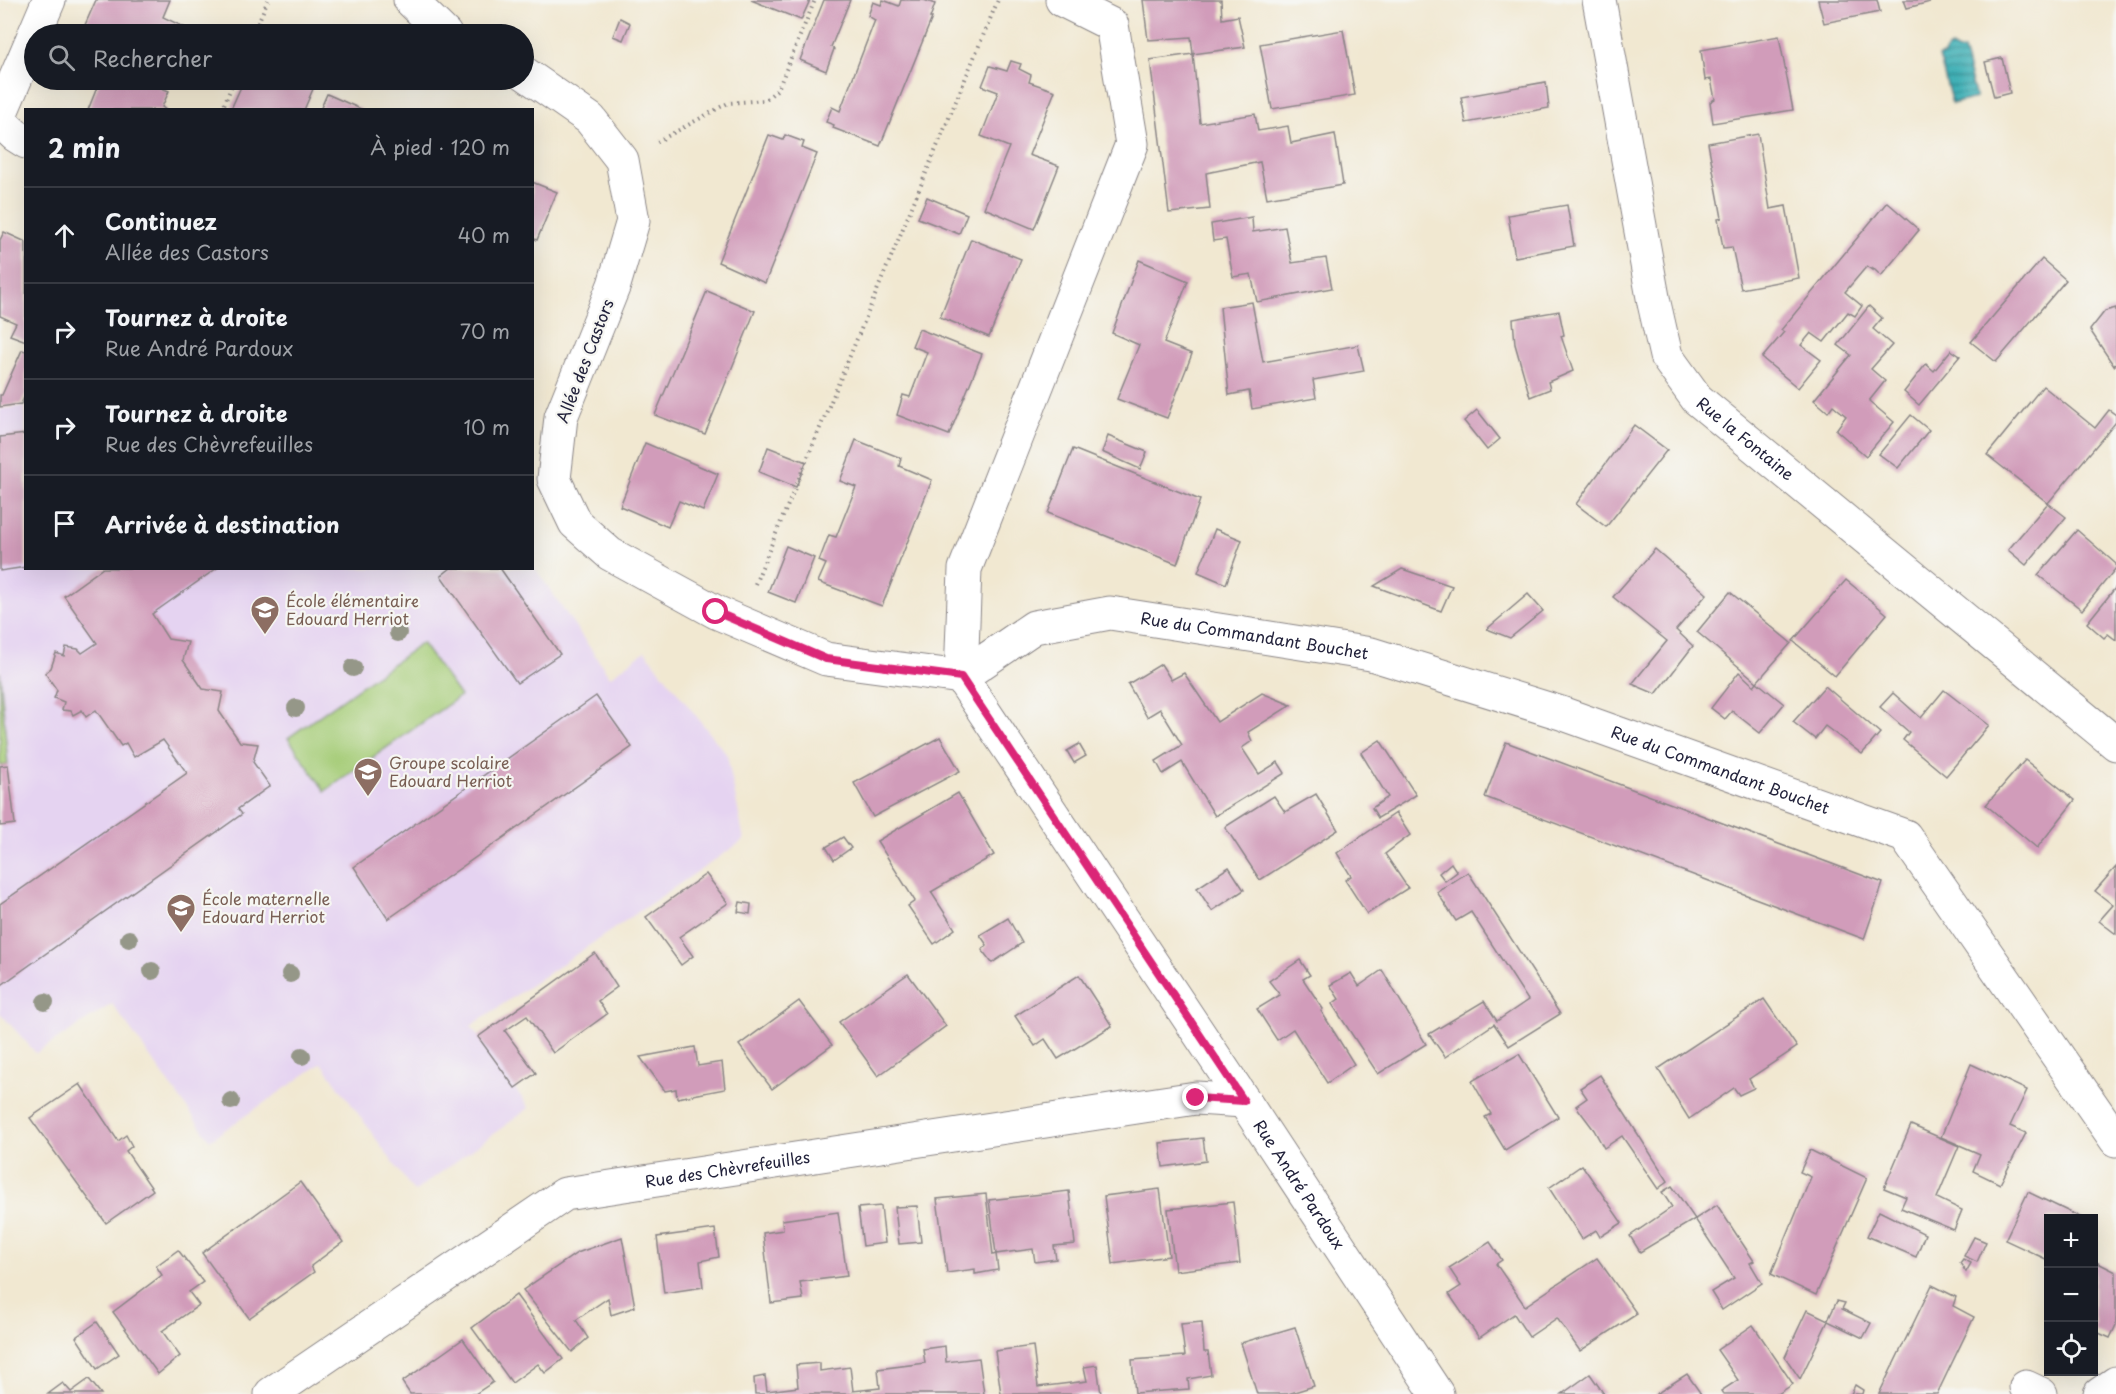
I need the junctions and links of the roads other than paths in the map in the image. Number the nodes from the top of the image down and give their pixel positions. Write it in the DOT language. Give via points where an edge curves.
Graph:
graph roads {
  1 [pos="49,0"];
  2 [pos="410,0"];
  3 [pos="1062,0"];
  4 [pos="1599,0"];
  5 [pos="39,24"];
  6 [pos="435,24"];
  7 [pos="24,59"];
  8 [pos="534,80"];
  9 [pos="0,115"];
  10 [pos="0,121"];
  11 [pos="24,141"];
  12 [pos="961,677"];
  13 [pos="2116,744"];
  14 [pos="1244,1101"];
  15 [pos="2116,1140"];
  16 [pos="2116,1383"];
  17 [pos="271,1394"];
  18 [pos="1437,1394"];
  19 [pos="2100,1394"];
  1 -- 5 [label="street"];
  2 -- 6 [label="street"];
  3 -- 12 [label="street" via="1112,25 1132,144 964,569"];
  4 -- 13 [label="street, Rue la Fontaine" via="1666,356 1697,399"];
  7 -- 9 [label="street"];
  8 -- 12 [label="street, Allée des Castors" via="590,119 622,160 633,221 614,285 561,417 554,479 575,523 610,554 716,612 826,659"];
  10 -- 11 [label="street"];
  12 -- 14 [label="street, Rue André Pardoux"];
  12 -- 15 [label="street, Rue du Commandant Bouchet" via="1034,627 1110,613 1371,654 1561,713 1905,836"];
  14 -- 17 [label="street, Rue des Chèvrefeuilles" via="1196,1098 565,1194"];
  14 -- 18 [label="street, Rue André Pardoux"];
  16 -- 19 [label="street"];
}
